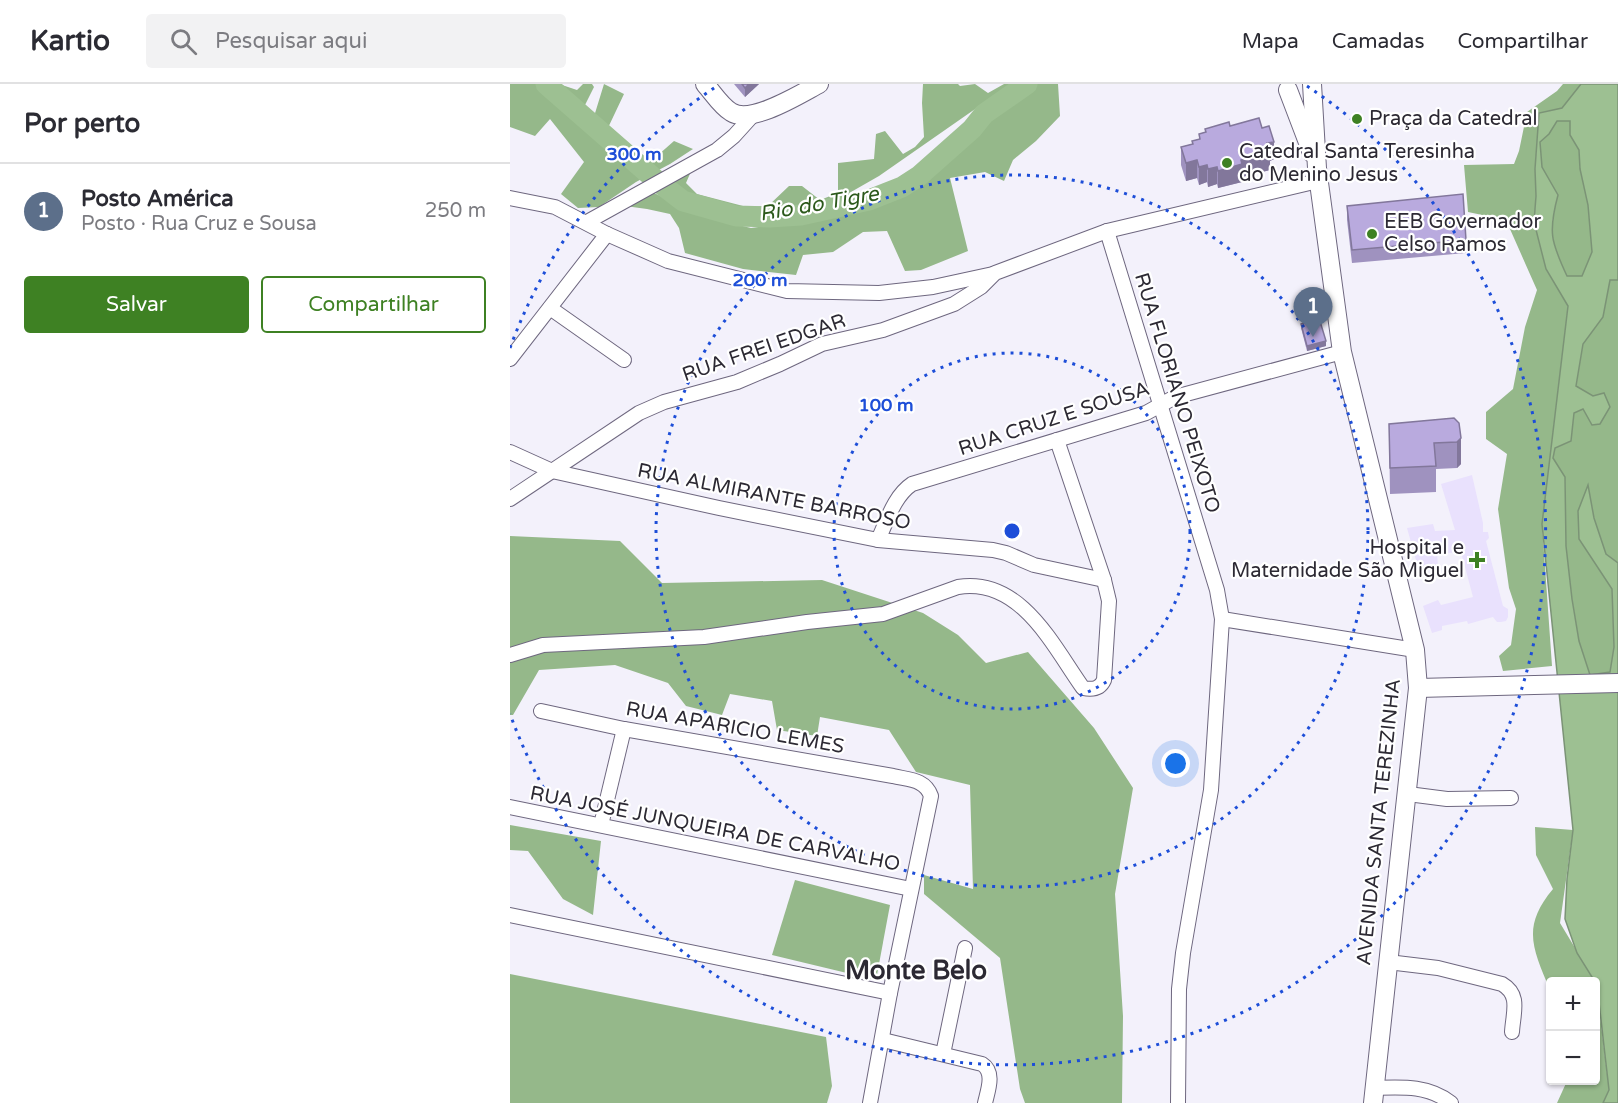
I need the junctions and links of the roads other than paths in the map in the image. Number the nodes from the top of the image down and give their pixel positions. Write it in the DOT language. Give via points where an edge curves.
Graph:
graph roads {
  1 [pos="705,84"];
  2 [pos="819,84"];
  3 [pos="1312,84"];
  4 [pos="1286,87"];
  5 [pos="753,115"];
  6 [pos="1316,160"];
  7 [pos="1318,181"];
  8 [pos="510,198"];
  9 [pos="587,222"];
  10 [pos="1107,231"];
  11 [pos="607,234"];
  12 [pos="995,273"];
  13 [pos="550,308"];
  14 [pos="1342,352"];
  15 [pos="510,359"];
  16 [pos="624,360"];
  17 [pos="1162,406"];
  18 [pos="1057,440"];
  19 [pos="510,452"];
  20 [pos="552,471"];
  21 [pos="510,499"];
  22 [pos="878,540"];
  23 [pos="1104,580"];
  24 [pos="1222,619"];
  25 [pos="1415,650"];
  26 [pos="510,655"];
  27 [pos="1618,682"];
  28 [pos="1419,688"];
  29 [pos="541,711"];
  30 [pos="624,729"];
  31 [pos="1408,794"];
  32 [pos="1511,798"];
  33 [pos="510,807"];
  34 [pos="601,825"];
  35 [pos="911,889"];
  36 [pos="510,915"];
  37 [pos="966,948"];
  38 [pos="1388,962"];
  39 [pos="890,993"];
  40 [pos="1512,1032"];
  41 [pos="883,1040"];
  42 [pos="943,1054"];
  43 [pos="1374,1095"];
  44 [pos="870,1103"];
  45 [pos="986,1103"];
  46 [pos="1178,1103"];
  47 [pos="1451,1103"];
  1 -- 5 [label="main road" via="730,112"];
  2 -- 5 [label="main road"];
  3 -- 4 [label="main road" via="1301,94 1291,93"];
  3 -- 6 [label="main road, AVENIDA SANTA TEREZINHA"];
  4 -- 6 [label="main road, AVENIDA SANTA TEREZINHA"];
  5 -- 9 [label="street" via="717,150"];
  6 -- 7 [label="main road, AVENIDA SANTA TEREZINHA"];
  7 -- 10 [label="street, RUA FREI EDGAR"];
  7 -- 14 [label="main road, AVENIDA SANTA TEREZINHA"];
  8 -- 9 [label="street" via="555,207"];
  9 -- 11 [label="street"];
  10 -- 12 [label="street, RUA FREI EDGAR"];
  10 -- 17 [label="street, RUA FLORIANO PEIXOTO"];
  11 -- 12 [label="street" via="669,261 787,291 879,293 933,287"];
  11 -- 13 [label="street"];
  12 -- 20 [label="street, RUA FREI EDGAR" via="954,304 883,330 822,344 736,382 664,402"];
  13 -- 15 [label="street"];
  13 -- 16 [label="street"];
  14 -- 17 [label="street, RUA CRUZ E SOUSA" via="1174,397"];
  14 -- 25 [label="main road, AVENIDA SANTA TEREZINHA"];
  17 -- 18 [label="street, RUA CRUZ E SOUSA"];
  17 -- 24 [label="street, RUA FLORIANO PEIXOTO" via="1217,590"];
  18 -- 22 [label="street, RUA CRUZ E SOUSA" via="912,484 899,497"];
  18 -- 23 [label="street"];
  19 -- 20 [label="street, RUA ALMIRANTE BARROSO"];
  20 -- 21 [label="street, RUA FREI EDGAR"];
  20 -- 22 [label="street, RUA ALMIRANTE BARROSO"];
  22 -- 23 [label="street, RUA ALMIRANTE BARROSO" via="993,550 1034,565"];
  23 -- 26 [label="street" via="1109,601 1104,680 1101,686 1090,690 1083,688 1030,614 998,593 969,585 883,614 704,637 543,645"];
  24 -- 25 [label="street"];
  24 -- 46 [label="street, RUA FLORIANO PEIXOTO" via="1210,789 1179,989"];
  25 -- 28 [label="main road, AVENIDA SANTA TEREZINHA"];
  27 -- 28 [label="main road"];
  28 -- 31 [label="main road, AVENIDA SANTA TEREZINHA"];
  29 -- 30 [label="street, RUA APARICIO LEMES"];
  30 -- 34 [label="street"];
  30 -- 35 [label="street, RUA APARICIO LEMES" via="922,783 931,796"];
  31 -- 32 [label="street" via="1447,799"];
  31 -- 38 [label="main road, AVENIDA SANTA TEREZINHA"];
  33 -- 34 [label="street, RUA JOSÉ JUNQUEIRA DE CARVALHO"];
  34 -- 35 [label="street, RUA JOSÉ JUNQUEIRA DE CARVALHO"];
  35 -- 39 [label="street"];
  36 -- 39 [label="street"];
  37 -- 42 [label="street"];
  38 -- 40 [label="street" via="1438,968 1510,988 1515,1000"];
  38 -- 43 [label="main road, AVENIDA SANTA TEREZINHA"];
  39 -- 41 [label="street"];
  41 -- 42 [label="street"];
  41 -- 44 [label="street"];
  42 -- 45 [label="street" via="987,1067"];
  43 -- 47 [label="street" via="1412,1087 1431,1090"];
}
